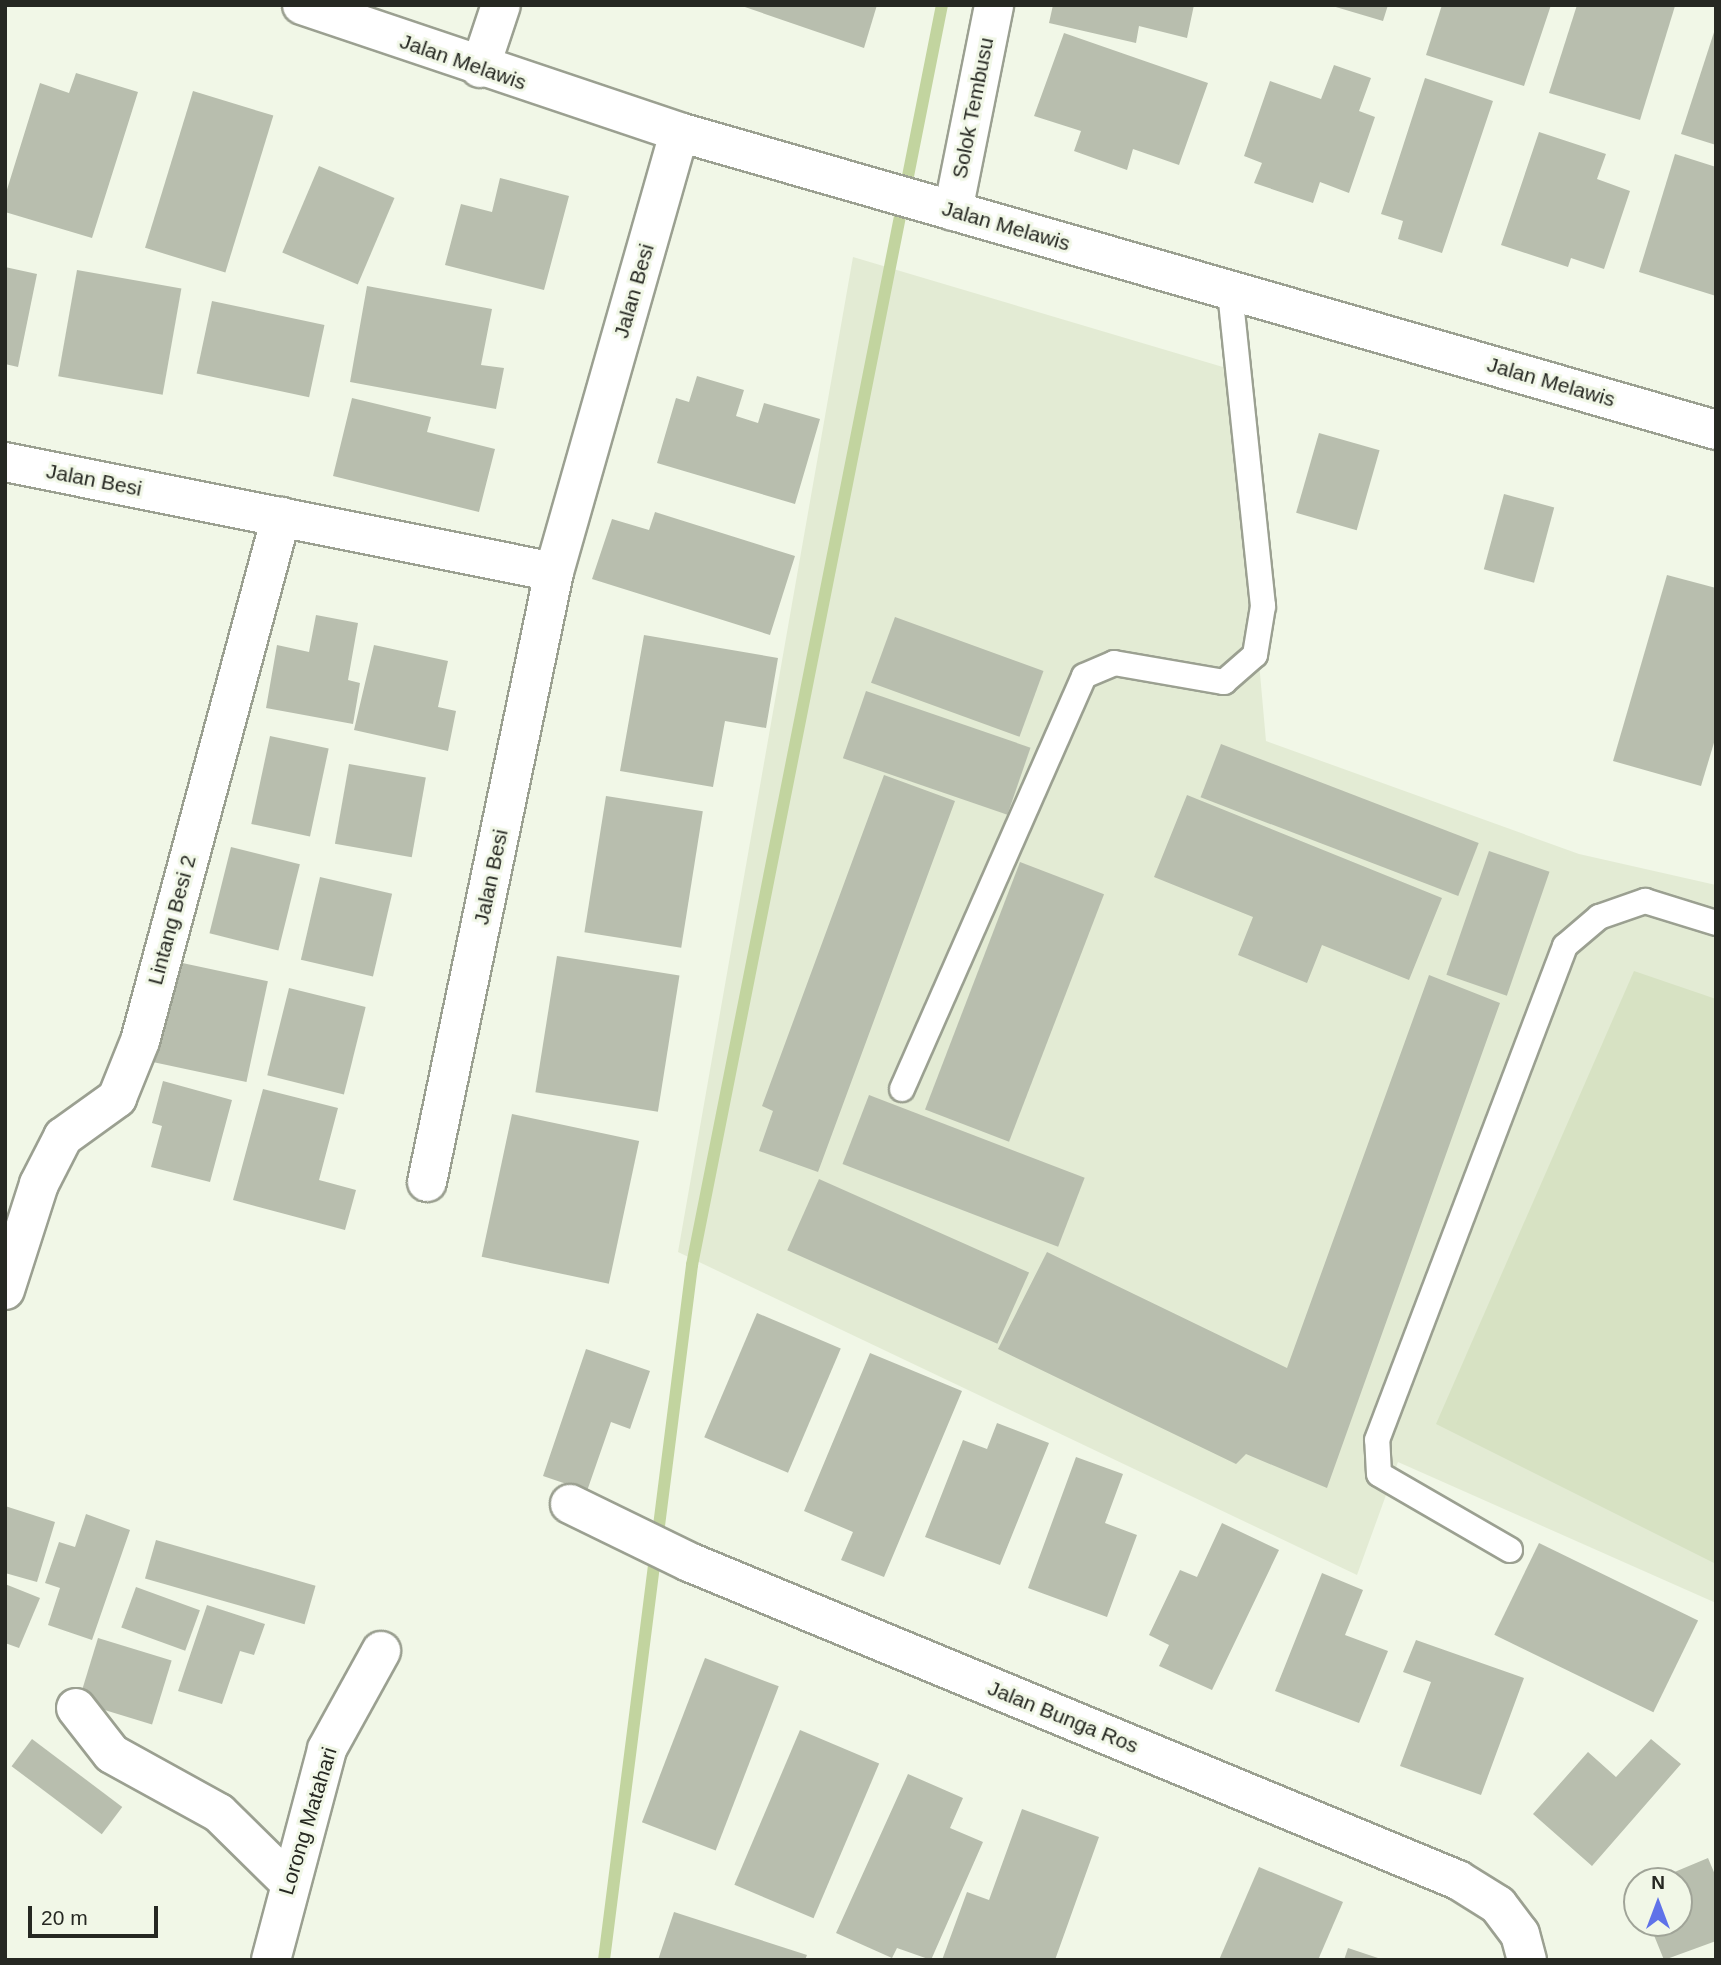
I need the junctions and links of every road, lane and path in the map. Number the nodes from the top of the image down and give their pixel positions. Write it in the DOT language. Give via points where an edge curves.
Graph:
graph roads {
  1 [pos="302,5"];
  2 [pos="501,5"];
  3 [pos="994,5"];
  4 [pos="480,68"];
  5 [pos="679,132"];
  6 [pos="945,208"];
  7 [pos="1230,290"];
  8 [pos="1716,430"];
  9 [pos="5,462"];
  10 [pos="281,517"];
  11 [pos="554,572"];
  12 [pos="1716,923"];
  13 [pos="902,1088"];
  14 [pos="428,1182"];
  15 [pos="5,1290"];
  16 [pos="570,1504"];
  17 [pos="1510,1550"];
  18 [pos="381,1651"];
  19 [pos="76,1708"];
  20 [pos="289,1882"];
  21 [pos="271,1960"];
  22 [pos="1527,1960"];
  1 -- 4 [label="street, Jalan Melawis"];
  2 -- 4 [label="street"];
  3 -- 6 [label="street, Solok Tembusu"];
  4 -- 5 [label="street, Jalan Melawis"];
  5 -- 6 [label="street, Jalan Melawis"];
  5 -- 11 [label="street, Jalan Besi"];
  6 -- 7 [label="street, Jalan Melawis"];
  7 -- 8 [label="street, Jalan Melawis"];
  7 -- 13 [label="lane" via="1263,606 1255,655 1224,682 1114,663 1084,676"];
  9 -- 10 [label="street, Jalan Besi"];
  10 -- 11 [label="street, Jalan Besi"];
  10 -- 15 [label="street, Lintang Besi 2" via="140,1041 117,1098 63,1136 39,1184"];
  11 -- 14 [label="street, Jalan Besi"];
  12 -- 17 [label="lane" via="1645,901 1599,917 1565,946 1377,1440 1379,1474"];
  16 -- 22 [label="street, Jalan Bunga Ros" via="690,1562 1458,1880 1498,1905 1520,1934"];
  18 -- 20 [label="street, Lorong Matahari" via="327,1749"];
  19 -- 20 [label="street" via="112,1754 219,1813"];
  20 -- 21 [label="street, Lorong Matahari"];
}
